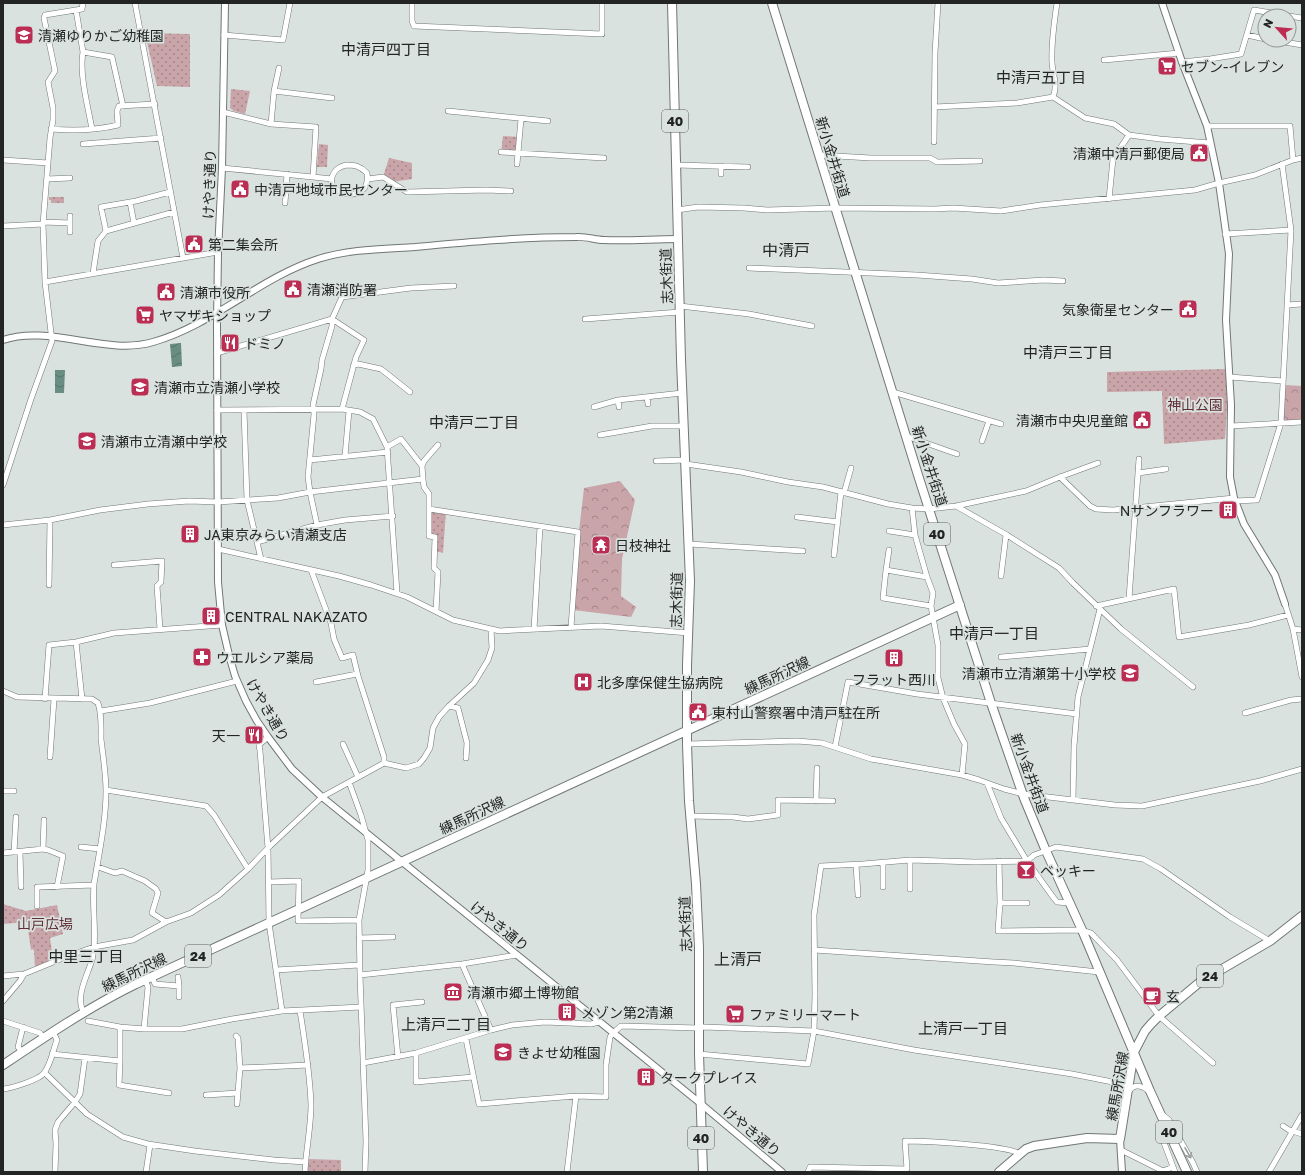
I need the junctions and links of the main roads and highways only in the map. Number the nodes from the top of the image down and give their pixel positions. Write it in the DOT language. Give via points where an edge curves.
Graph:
graph roads {
  1 [pos="672,3"];
  2 [pos="772,3"];
  3 [pos="960,605"];
  4 [pos="687,731"];
  5 [pos="1302,917"];
  6 [pos="1134,1052"];
  7 [pos="3,1065"];
  8 [pos="703,1172"];
  9 [pos="999,1172"];
  10 [pos="1187,1172"];
  1 -- 4 [label="main road, 志木街道 / 40" via="682,393 690,581"];
  2 -- 3 [label="main road, 新小金井街道 / 40"];
  3 -- 4 [label="main road, 練馬所沢線 / 24"];
  3 -- 6 [label="main road, 新小金井街道 / 40" via="1023,794"];
  4 -- 7 [label="main road, 練馬所沢線 / 24" via="111,997"];
  4 -- 8 [label="main road, 志木街道 / 40" via="698,928"];
  5 -- 6 [label="main road, 練馬所沢線 / 24" via="1270,942 1200,982 1159,1016 1145,1031"];
  6 -- 9 [label="main road, 練馬所沢線 / 24" via="1120,1139 1087,1138 1034,1146 1026,1149"];
  6 -- 10 [label="main road, 新小金井街道 / 40"];
}
